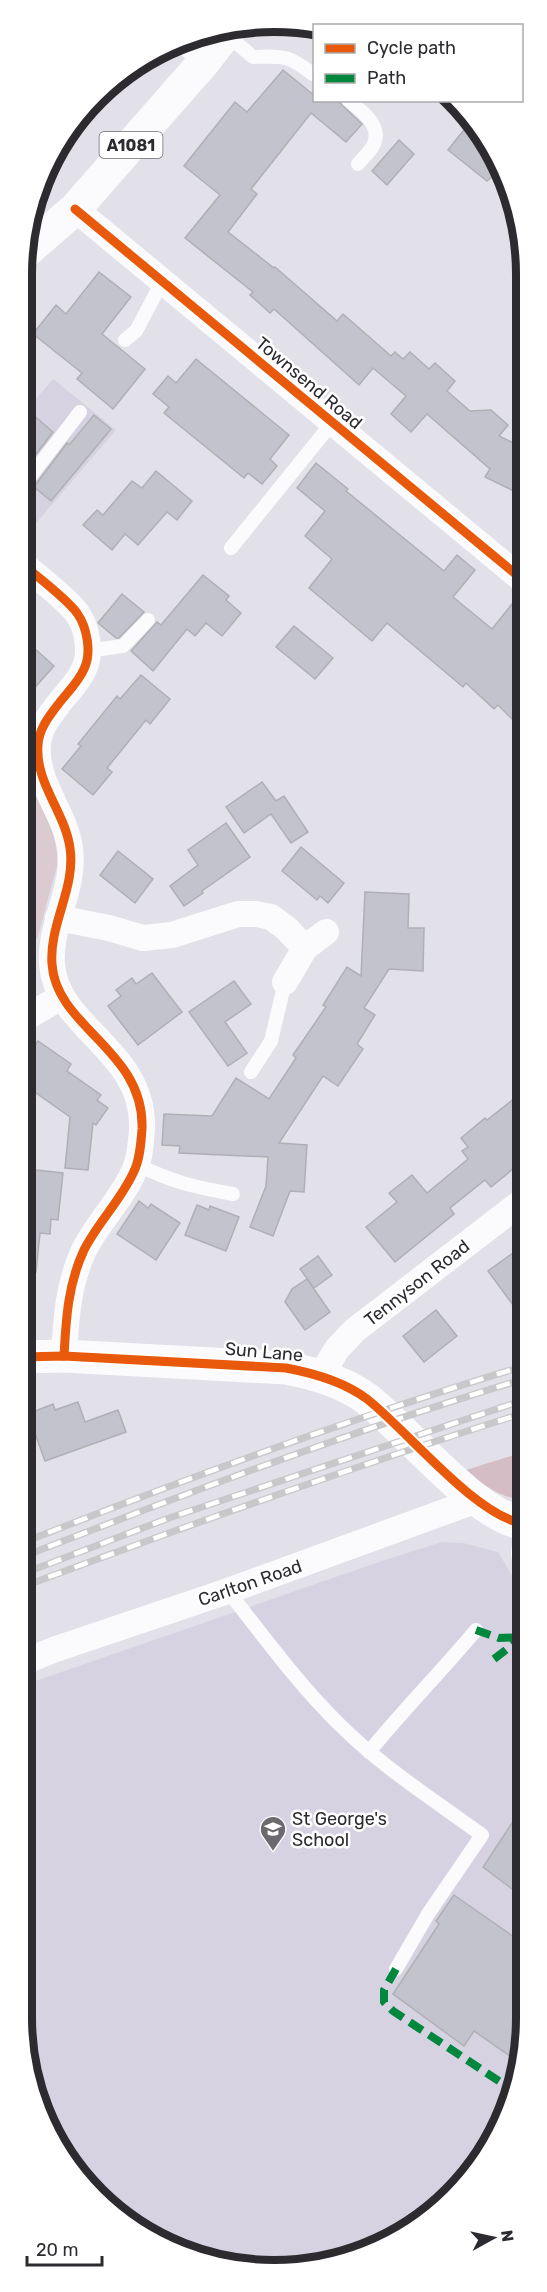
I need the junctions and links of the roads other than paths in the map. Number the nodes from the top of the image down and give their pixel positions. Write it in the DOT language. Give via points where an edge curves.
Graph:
graph roads {
  1 [pos="232,35"];
  2 [pos="215,39"];
  3 [pos="190,54"];
  4 [pos="313,74"];
  5 [pos="350,102"];
  6 [pos="358,164"];
  7 [pos="75,209"];
  8 [pos="34,245"];
  9 [pos="162,282"];
  10 [pos="125,340"];
  11 [pos="80,412"];
  12 [pos="332,423"];
  13 [pos="32,474"];
  14 [pos="231,548"];
  15 [pos="32,572"];
  16 [pos="516,574"];
  17 [pos="148,620"];
  18 [pos="87,651"];
  19 [pos="58,918"];
  20 [pos="326,932"];
  21 [pos="305,948"];
  22 [pos="285,982"];
  23 [pos="62,997"];
  24 [pos="32,1014"];
  25 [pos="251,1072"];
  26 [pos="136,1164"];
  27 [pos="233,1194"];
  28 [pos="516,1206"];
  29 [pos="64,1356"];
  30 [pos="32,1357"];
  31 [pos="321,1375"];
  32 [pos="471,1495"];
  33 [pos="516,1522"];
  34 [pos="228,1591"];
  35 [pos="476,1630"];
  36 [pos="32,1659"];
  37 [pos="369,1752"];
  38 [pos="396,1969"];
  1 -- 4 [label="lane" via="253,57 295,60"];
  2 -- 3 [label="street, A1081"];
  3 -- 7 [label="street, A1081"];
  5 -- 6 [label="lane" via="370,118 375,133 374,143"];
  7 -- 8 [label="street, A1081"];
  7 -- 9 [label="street, Townsend Road"];
  9 -- 10 [label="lane" via="136,331"];
  9 -- 12 [label="street, Townsend Road"];
  11 -- 13 [label="lane"];
  12 -- 14 [label="lane"];
  12 -- 16 [label="street, Townsend Road"];
  15 -- 18 [label="street" via="76,612 84,629"];
  17 -- 18 [label="lane" via="123,646"];
  18 -- 19 [label="street" via="84,670 48,718 38,744 43,778 65,827 70,849 71,867"];
  19 -- 21 [label="street" via="143,938 172,935 238,914 256,914 271,917"];
  19 -- 23 [label="street" via="51,950 53,978"];
  20 -- 21 [label="street"];
  21 -- 22 [label="street"];
  22 -- 25 [label="lane" via="272,1041"];
  23 -- 24 [label="street"];
  23 -- 26 [label="street" via="125,1070 135,1088 142,1127"];
  26 -- 27 [label="lane" via="187,1185"];
  26 -- 29 [label="street" via="80,1260 70,1287"];
  28 -- 31 [label="street, Tennyson Road" via="350,1335"];
  29 -- 30 [label="street, Sun Lane"];
  29 -- 31 [label="street, Sun Lane" via="285,1368"];
  31 -- 32 [label="street, Sun Lane" via="365,1398"];
  32 -- 33 [label="street, Sun Lane"];
  32 -- 34 [label="street, Carlton Road"];
  34 -- 36 [label="street, Carlton Road"];
  34 -- 37 [label="lane" via="339,1724"];
  35 -- 37 [label="lane"];
  37 -- 38 [label="lane" via="482,1836"];
}
